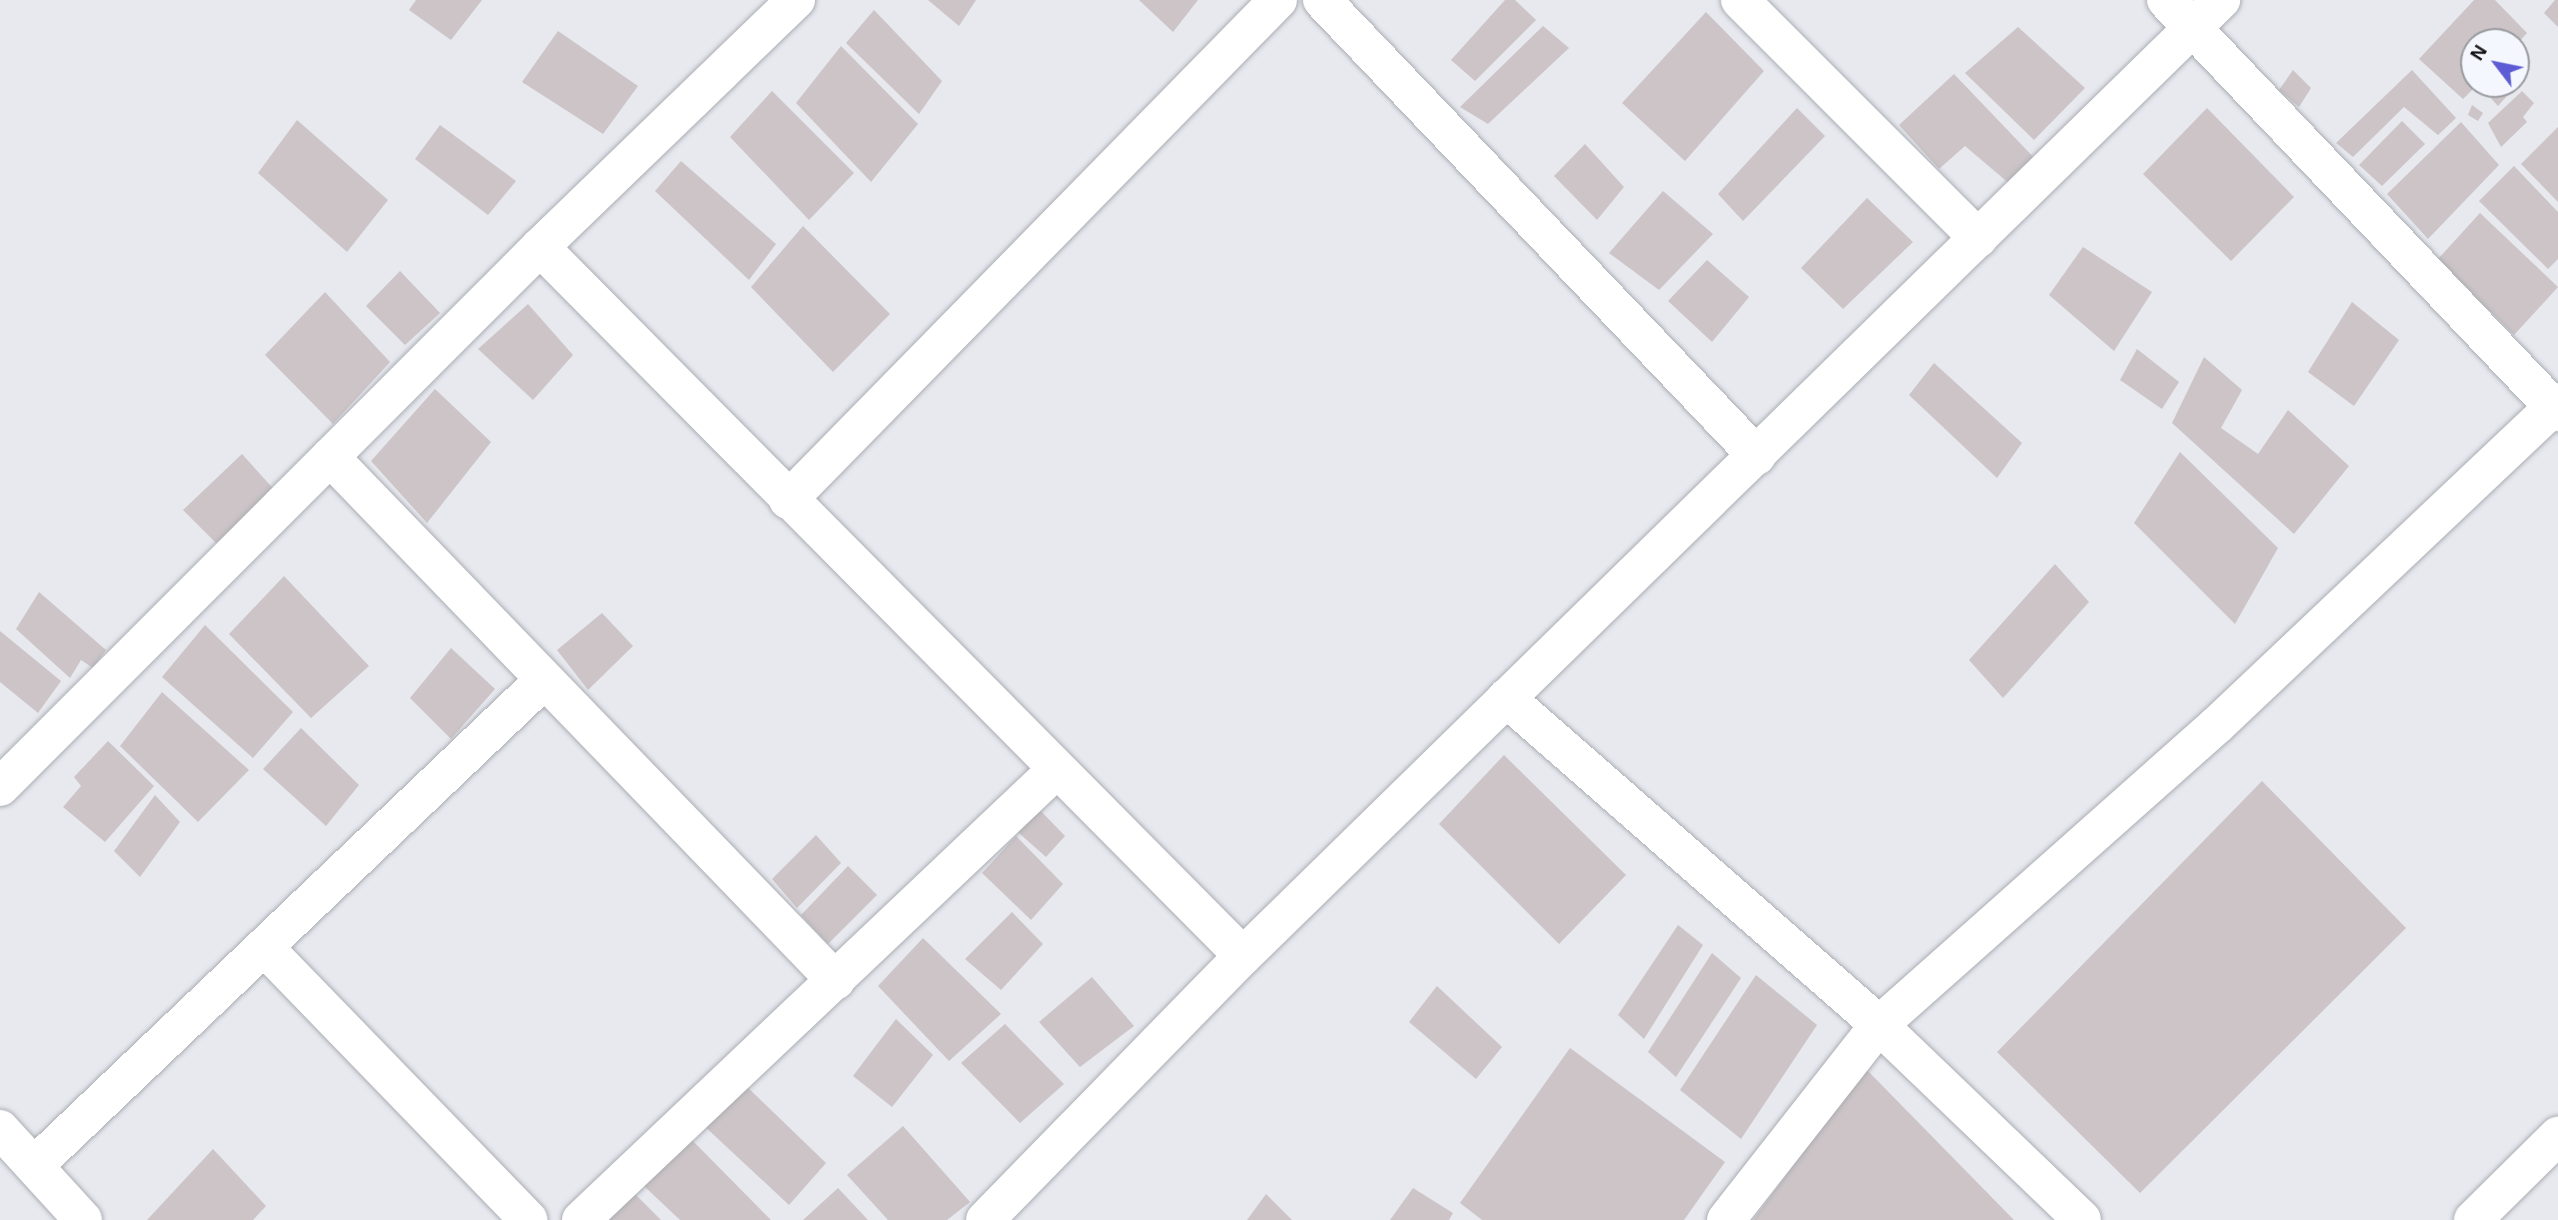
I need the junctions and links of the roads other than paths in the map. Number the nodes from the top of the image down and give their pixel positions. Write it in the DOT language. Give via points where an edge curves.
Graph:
graph roads {
  1 [pos="796,0"];
  2 [pos="1278,0"];
  3 [pos="1322,0"];
  4 [pos="2166,0"];
  5 [pos="2221,0"];
  6 [pos="1760,7"];
  7 [pos="2190,30"];
  8 [pos="1978,238"];
  9 [pos="540,247"];
  10 [pos="2556,407"];
  11 [pos="1757,456"];
  12 [pos="330,457"];
  13 [pos="788,500"];
  14 [pos="543,681"];
  15 [pos="1506,698"];
  16 [pos="1056,770"];
  17 [pos="0,787"];
  18 [pos="264,947"];
  19 [pos="1243,957"];
  20 [pos="836,981"];
  21 [pos="1879,1025"];
  22 [pos="0,1129"];
  23 [pos="2558,1136"];
  24 [pos="34,1166"];
  25 [pos="83,1220"];
  26 [pos="529,1220"];
  27 [pos="581,1220"];
  28 [pos="985,1220"];
  29 [pos="1726,1220"];
  30 [pos="2082,1220"];
  31 [pos="2473,1220"];
  1 -- 9 [label="street"];
  2 -- 13 [label="street"];
  3 -- 11 [label="street"];
  4 -- 7 [label="street"];
  5 -- 7 [label="street"];
  6 -- 8 [label="street"];
  7 -- 8 [label="street"];
  7 -- 10 [label="street"];
  8 -- 11 [label="street"];
  9 -- 12 [label="street"];
  9 -- 13 [label="street"];
  10 -- 21 [label="street" via="2217,725"];
  11 -- 15 [label="street"];
  12 -- 14 [label="street"];
  12 -- 17 [label="street"];
  13 -- 16 [label="street"];
  14 -- 18 [label="street"];
  14 -- 20 [label="street"];
  15 -- 19 [label="street"];
  15 -- 21 [label="street"];
  16 -- 19 [label="street"];
  16 -- 20 [label="street"];
  18 -- 24 [label="street"];
  18 -- 26 [label="street"];
  19 -- 28 [label="street"];
  20 -- 27 [label="street"];
  21 -- 29 [label="street"];
  21 -- 30 [label="street"];
  22 -- 24 [label="street"];
  23 -- 31 [label="street"];
  24 -- 25 [label="street"];
}
